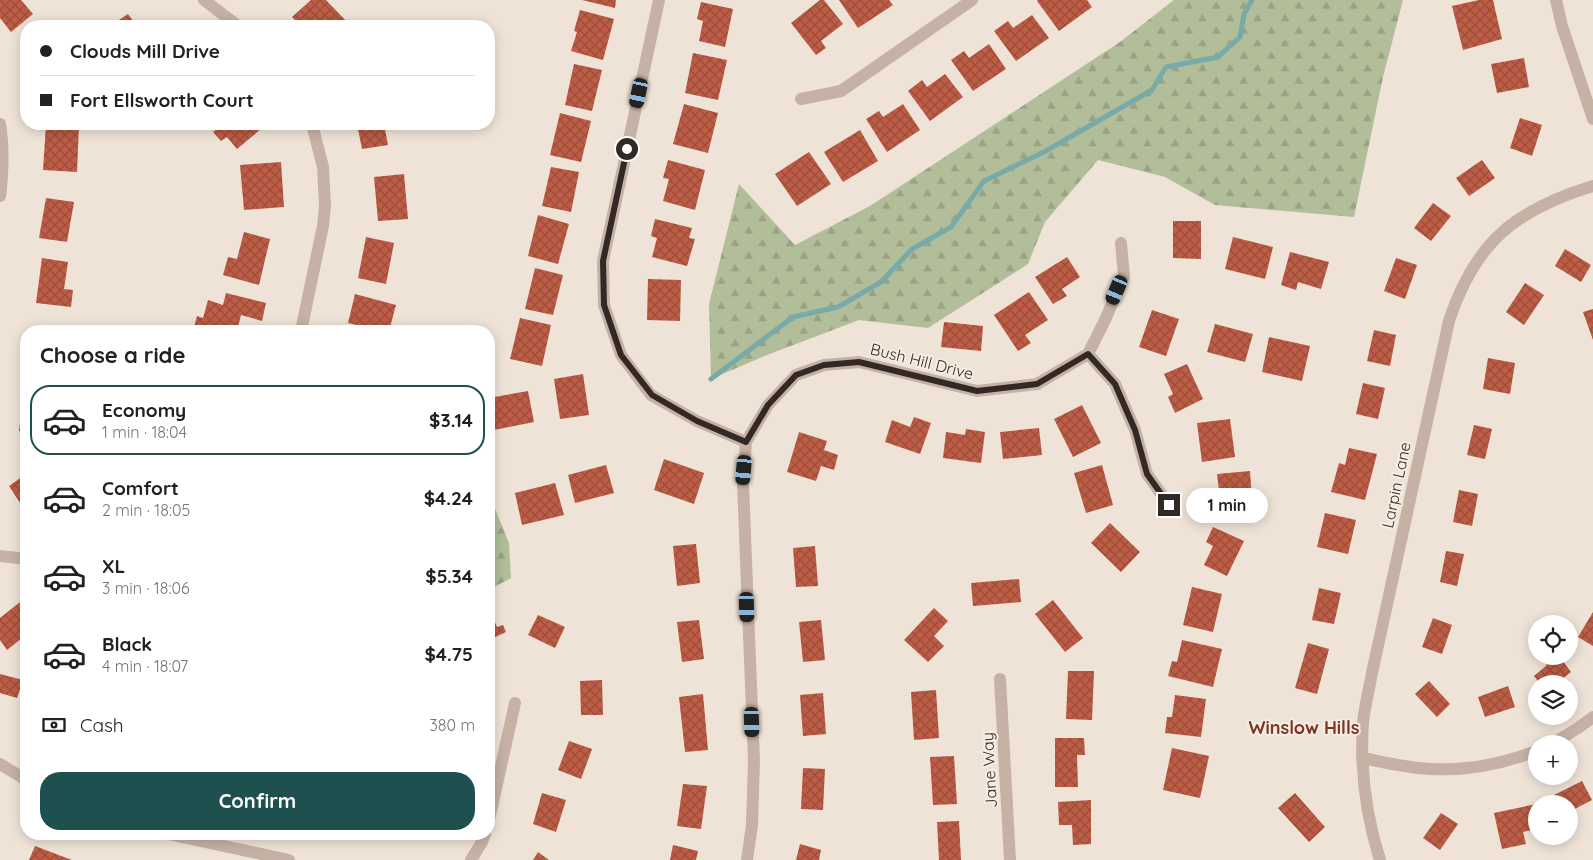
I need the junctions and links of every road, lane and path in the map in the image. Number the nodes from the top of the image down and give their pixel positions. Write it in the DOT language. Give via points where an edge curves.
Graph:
graph roads {
  1 [pos="204,0"];
  2 [pos="659,0"];
  3 [pos="972,0"];
  4 [pos="1556,0"];
  5 [pos="230,20"];
  6 [pos="801,99"];
  7 [pos="1593,119"];
  8 [pos="0,124"];
  9 [pos="314,130"];
  10 [pos="1593,186"];
  11 [pos="0,196"];
  12 [pos="1121,243"];
  13 [pos="302,325"];
  14 [pos="1088,354"];
  15 [pos="746,442"];
  16 [pos="1169,505"];
  17 [pos="0,556"];
  18 [pos="20,558"];
  19 [pos="1000,679"];
  20 [pos="515,703"];
  21 [pos="1593,717"];
  22 [pos="1567,735"];
  23 [pos="1528,754"];
  24 [pos="1362,758"];
  25 [pos="0,764"];
  26 [pos="20,776"];
  27 [pos="495,793"];
  28 [pos="196,840"];
  29 [pos="483,840"];
  30 [pos="289,860"];
  31 [pos="471,860"];
  32 [pos="747,860"];
  33 [pos="1010,860"];
  34 [pos="1380,860"];
  1 -- 5 [label="street"];
  2 -- 15 [label="street" via="603,261 604,305 621,355 652,395 697,421"];
  3 -- 6 [label="street" via="841,91"];
  4 -- 7 [label="street"];
  8 -- 11 [label="street"];
  9 -- 13 [label="street" via="323,167 324,226"];
  10 -- 24 [label="street, Larpin Lane" via="1554,199 1514,222 1482,254 1457,296 1449,320 1372,673"];
  12 -- 14 [label="street" via="1124,276"];
  14 -- 15 [label="street, Bush Hill Drive" via="1037,384 977,391 859,362 824,365 796,375 768,405"];
  14 -- 16 [label="street" via="1115,384 1135,430 1147,474"];
  15 -- 32 [label="street, Bush Hill Drive" via="742,484 754,761 752,825"];
  17 -- 18 [label="street"];
  19 -- 33 [label="street, Jane Way"];
  20 -- 27 [label="street"];
  21 -- 22 [label="street"];
  23 -- 24 [label="street" via="1500,763 1453,769 1429,769"];
  24 -- 34 [label="street, Larpin Lane" via="1370,824"];
  25 -- 26 [label="street"];
  28 -- 30 [label="street"];
  29 -- 31 [label="street"];
}
